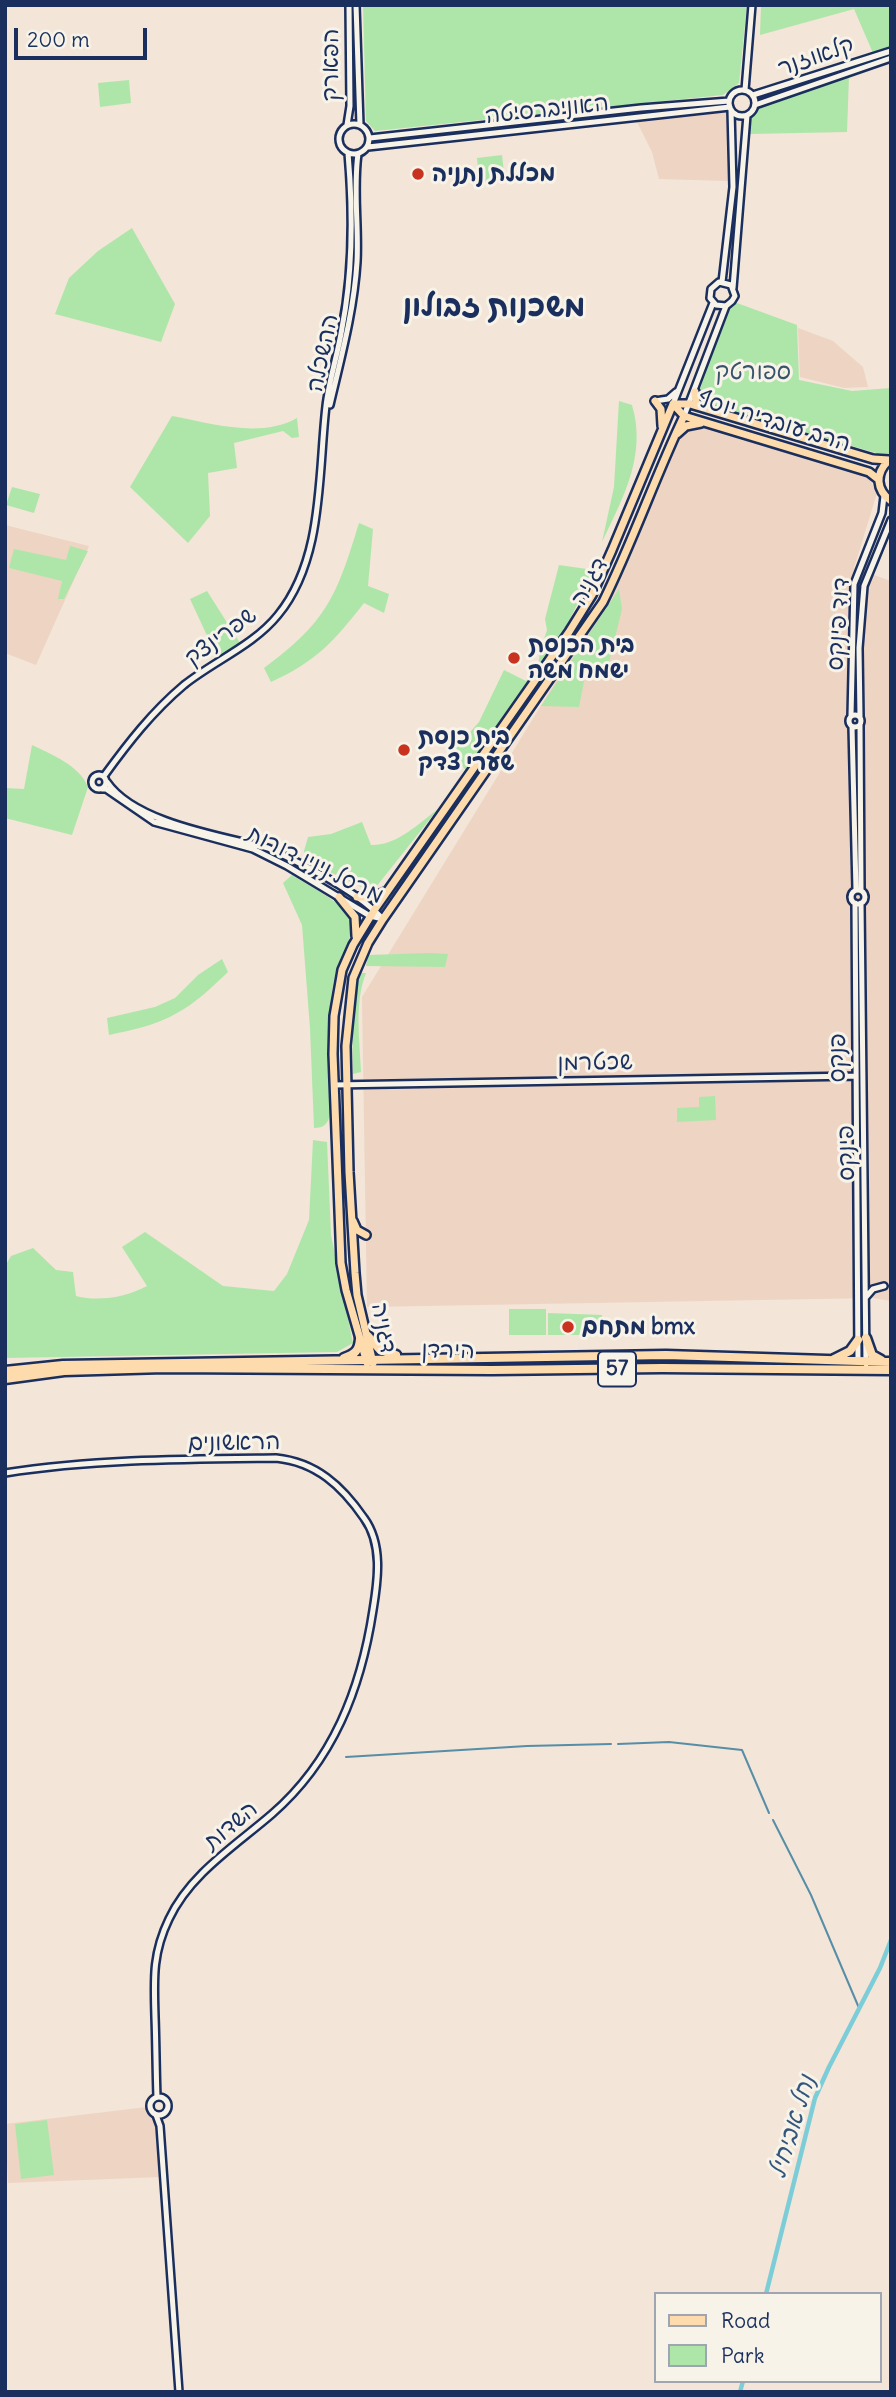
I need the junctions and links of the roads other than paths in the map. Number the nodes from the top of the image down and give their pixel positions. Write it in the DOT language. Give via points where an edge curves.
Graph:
graph roads {
  1 [pos="349,5"];
  2 [pos="356,5"];
  3 [pos="752,5"];
  4 [pos="891,51"];
  5 [pos="891,58"];
  6 [pos="746,90"];
  7 [pos="753,95"];
  8 [pos="755,105"];
  9 [pos="730,106"];
  10 [pos="747,115"];
  11 [pos="347,125"];
  12 [pos="360,125"];
  13 [pos="370,138"];
  14 [pos="368,147"];
  15 [pos="348,153"];
  16 [pos="358,154"];
  17 [pos="722,282"];
  18 [pos="733,288"];
  19 [pos="713,303"];
  20 [pos="726,306"];
  21 [pos="682,385"];
  22 [pos="695,392"];
  23 [pos="655,401"];
  24 [pos="673,404"];
  25 [pos="690,404"];
  26 [pos="701,408"];
  27 [pos="684,416"];
  28 [pos="326,418"];
  29 [pos="706,422"];
  30 [pos="662,432"];
  31 [pos="674,437"];
  32 [pos="890,460"];
  33 [pos="878,479"];
  34 [pos="888,499"];
  35 [pos="891,520"];
  36 [pos="851,716"];
  37 [pos="860,717"];
  38 [pos="860,725"];
  39 [pos="852,727"];
  40 [pos="105,779"];
  41 [pos="102,789"];
  42 [pos="389,890"];
  43 [pos="858,890"];
  44 [pos="339,897"];
  45 [pos="357,897"];
  46 [pos="858,903"];
  47 [pos="372,913"];
  48 [pos="383,919"];
  49 [pos="355,941"];
  50 [pos="856,1076"];
  51 [pos="334,1085"];
  52 [pos="347,1085"];
  53 [pos="351,1214"];
  54 [pos="366,1235"];
  55 [pos="884,1286"];
  56 [pos="866,1297"];
  57 [pos="364,1338"];
  58 [pos="862,1339"];
  59 [pos="427,1358"];
  60 [pos="370,1360"];
  61 [pos="828,1360"];
  62 [pos="334,1362"];
  63 [pos="891,1362"];
  64 [pos="862,1365"];
  65 [pos="371,1370"];
  66 [pos="891,1370"];
  67 [pos="5,1371"];
  68 [pos="5,1379"];
  69 [pos="5,1473"];
  70 [pos="376,1592"];
  71 [pos="157,2096"];
  72 [pos="164,2113"];
  73 [pos="156,2115"];
  74 [pos="160,2126"];
  75 [pos="179,2392"];
  1 -- 11 [label="street, הפארק"];
  2 -- 12 [label="street, הפארק"];
  3 -- 6 [label="street"];
  4 -- 7 [label="street, קלאוזנר"];
  5 -- 8 [label="street, קלאוזנר"];
  6 -- 7 [label="street"];
  6 -- 9 [label="street" via="737,91"];
  7 -- 8 [label="street"];
  8 -- 10 [label="street"];
  9 -- 10 [label="street" via="738,115"];
  9 -- 13 [label="street, האוניברסיטה" via="641,108"];
  9 -- 14 [label="street, האוניברסיטה"];
  9 -- 17 [label="street" via="733,187"];
  10 -- 18 [label="street"];
  11 -- 12 [label="street"];
  11 -- 15 [label="street" via="338,140"];
  12 -- 13 [label="street"];
  13 -- 14 [label="street"];
  14 -- 16 [label="street"];
  15 -- 16 [label="street"];
  15 -- 28 [label="street, ההשכלה" via="349,265"];
  16 -- 28 [label="street, ההשכלה" via="357,265"];
  17 -- 18 [label="street"];
  17 -- 19 [label="street" via="711,289"];
  18 -- 20 [label="street" via="734,299"];
  19 -- 20 [label="street"];
  19 -- 21 [label="street, דגניה"];
  20 -- 22 [label="street, דגניה"];
  21 -- 23 [label="street" via="673,396"];
  21 -- 24 [label="street, דגניה"];
  22 -- 25 [label="street, דגניה"];
  22 -- 26 [label="main road"];
  23 -- 30 [label="main road" via="661,409"];
  24 -- 25 [label="main road, הרב עובדיה יוסף"];
  24 -- 27 [label="main road, הרב עובדיה יוסף"];
  24 -- 30 [label="main road, דגניה"];
  25 -- 26 [label="main road, הרב עובדיה יוסף"];
  25 -- 27 [label="street, דגניה"];
  26 -- 32 [label="main road, הרב עובדיה יוסף" via="873,459"];
  27 -- 29 [label="main road, הרב עובדיה יוסף"];
  27 -- 31 [label="main road, דגניה"];
  28 -- 40 [label="street, שפרינצק" via="313,532 286,605 267,626 159,707"];
  29 -- 31 [label="main road" via="686,426"];
  29 -- 33 [label="main road, הרב עובדיה יוסף" via="869,472"];
  30 -- 42 [label="main road, דגניה" via="586,604"];
  31 -- 48 [label="main road, דגניה" via="603,602"];
  32 -- 33 [label="main road"];
  33 -- 34 [label="main road"];
  34 -- 36 [label="street, דוד פינקס" via="854,584"];
  35 -- 37 [label="street" via="864,586"];
  36 -- 37 [label="street"];
  36 -- 39 [label="street"];
  37 -- 38 [label="street"];
  38 -- 39 [label="street"];
  38 -- 43 [label="street"];
  39 -- 43 [label="street"];
  40 -- 41 [label="street, שפרינצק"];
  40 -- 41 [label="street" via="96,775 92,782"];
  40 -- 45 [label="street, מרסל ניניו דורות" via="124,799 155,818 268,848"];
  41 -- 44 [label="street, מרסל ניניו דורות" via="154,822 253,849"];
  42 -- 45 [label="main road"];
  42 -- 47 [label="main road, דגניה"];
  43 -- 46 [label="street" via="851,895"];
  43 -- 46 [label="street" via="865,898"];
  44 -- 47 [label="street, מרסל ניניו דורות"];
  44 -- 49 [label="main road" via="355,917"];
  45 -- 47 [label="street, מרסל ניניו דורות"];
  46 -- 50 [label="street, פנקס"];
  46 -- 56 [label="street, פינקס"];
  47 -- 48 [label="street, מרסל ניניו דורות"];
  47 -- 49 [label="main road, דגניה"];
  48 -- 52 [label="main road, דגניה" via="353,978"];
  49 -- 51 [label="main road, דגניה" via="337,992"];
  50 -- 52 [label="street, שכטרמן"];
  50 -- 58 [label="street, פנקס"];
  51 -- 52 [label="street, שכטרמן"];
  51 -- 57 [label="main road, דגניה" via="341,1263"];
  52 -- 53 [label="main road, דגניה"];
  53 -- 54 [label="main road" via="357,1230"];
  53 -- 57 [label="main road, דגניה"];
  55 -- 56 [label="street"];
  56 -- 58 [label="street, פינקס"];
  57 -- 59 [label="highway" via="386,1354"];
  57 -- 60 [label="main road, דגניה"];
  57 -- 62 [label="highway" via="357,1352"];
  58 -- 61 [label="highway" via="840,1358"];
  58 -- 63 [label="highway" via="877,1359"];
  58 -- 64 [label="street, פינקס"];
  59 -- 60 [label="highway, הירדן / 57"];
  59 -- 61 [label="highway, הירדן / 57" via="666,1355"];
  60 -- 62 [label="highway, הירדן / 57"];
  60 -- 65 [label="main road, דגניה"];
  61 -- 64 [label="highway, הירדן / 57"];
  62 -- 67 [label="highway, הירדן / 57" via="63,1365"];
  63 -- 64 [label="highway, הירדן / 57"];
  64 -- 65 [label="highway, הירדן / 57"];
  64 -- 66 [label="highway, הירדן / 57"];
  65 -- 68 [label="highway, הירדן / 57" via="164,1368 64,1371"];
  69 -- 70 [label="street, הראשונים" via="47,1466 268,1458 309,1465 333,1481 371,1528 377,1553"];
  70 -- 71 [label="street, השדות" via="354,1696 322,1758 284,1804 194,1881 176,1904 162,1934 153,1976"];
  71 -- 72 [label="street" via="167,2103"];
  71 -- 73 [label="street" via="149,2106"];
  72 -- 73 [label="street"];
  72 -- 74 [label="street"];
  73 -- 74 [label="street"];
  74 -- 75 [label="street"];
}
